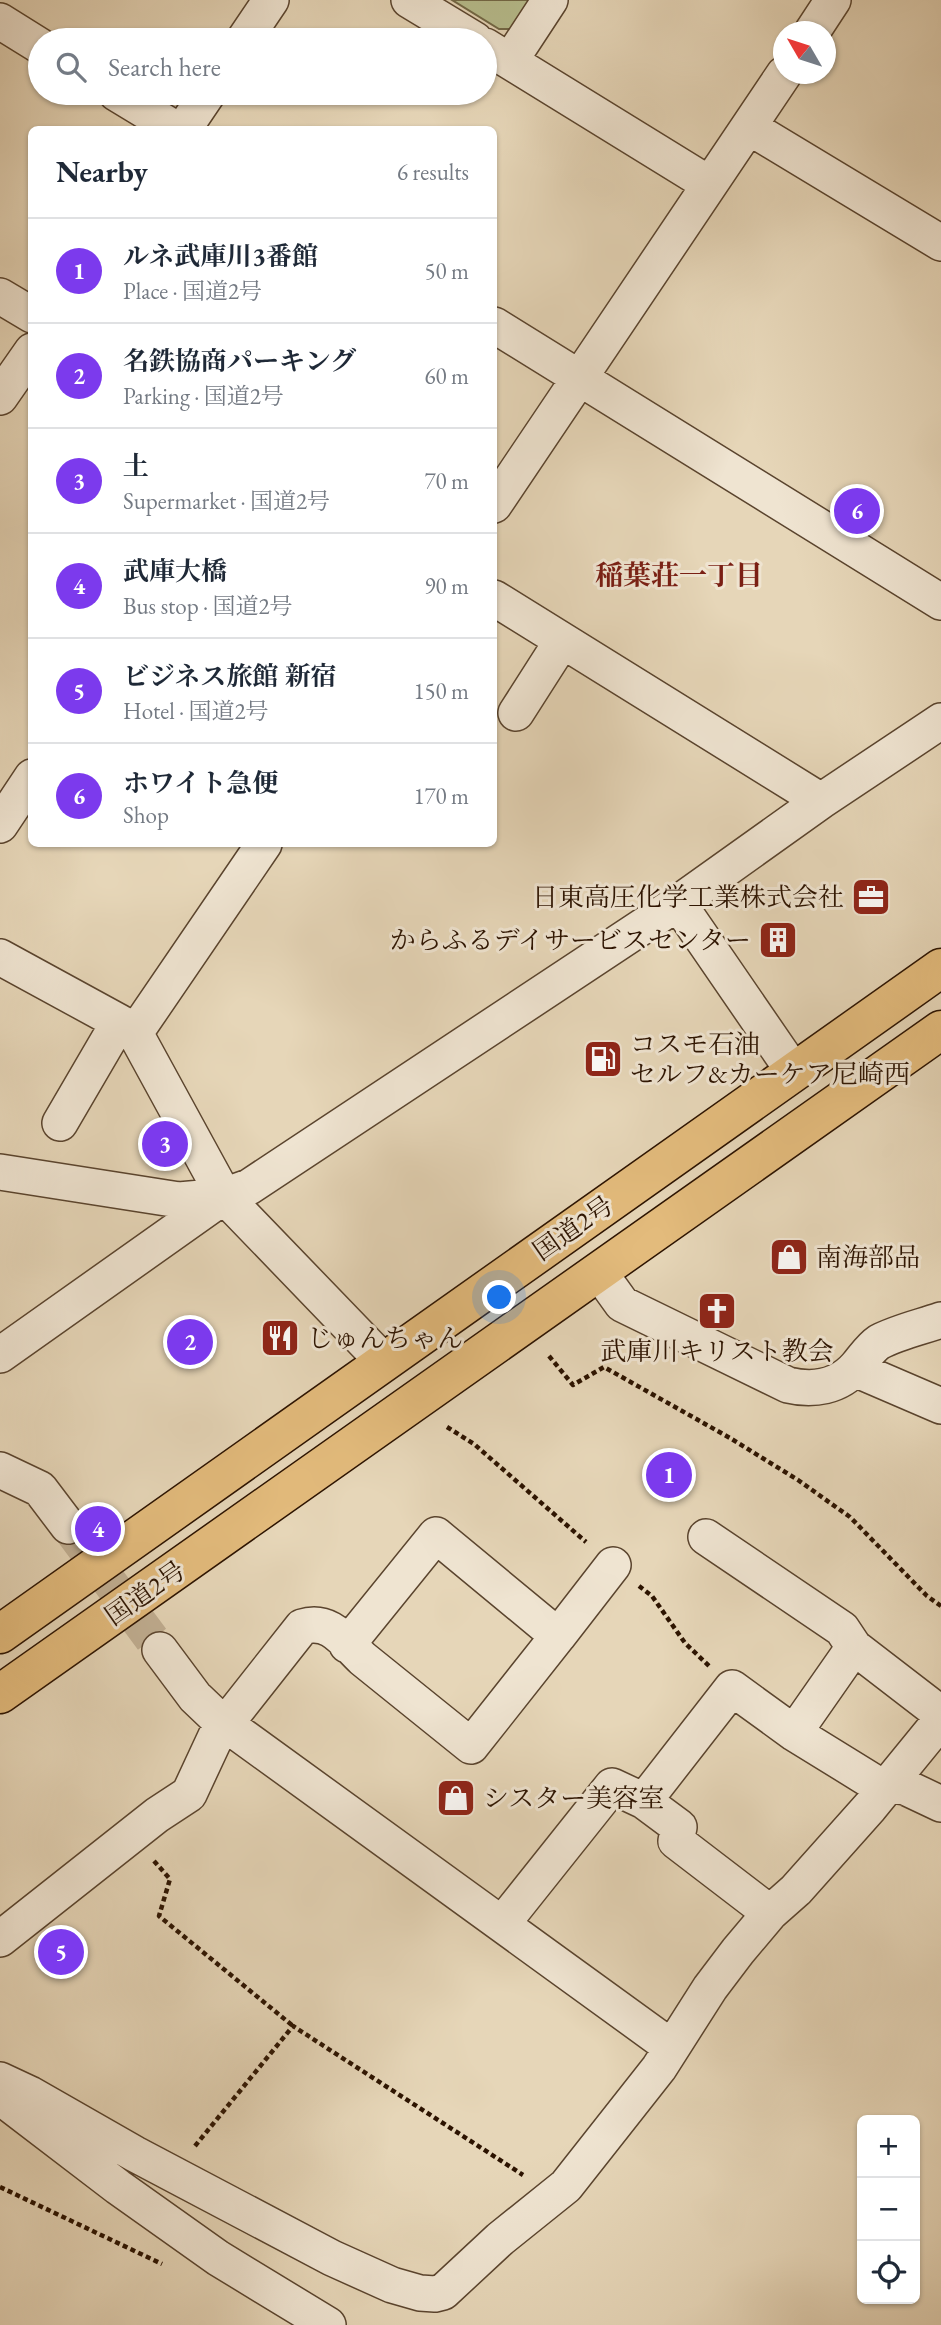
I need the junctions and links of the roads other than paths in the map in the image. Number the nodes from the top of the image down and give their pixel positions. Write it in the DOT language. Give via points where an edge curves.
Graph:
graph roads {
  1 [pos="271,0"];
  2 [pos="409,0"];
  3 [pos="550,0"];
  4 [pos="832,0"];
  5 [pos="0,21"];
  6 [pos="819,21"];
  7 [pos="252,28"];
  8 [pos="455,28"];
  9 [pos="28,38"];
  10 [pos="497,54"];
  11 [pos="777,84"];
  12 [pos="136,105"];
  13 [pos="200,105"];
  14 [pos="170,126"];
  15 [pos="186,126"];
  16 [pos="749,127"];
  17 [pos="709,184"];
  18 [pos="938,237"];
  19 [pos="0,296"];
  20 [pos="28,313"];
  21 [pos="497,327"];
  22 [pos="28,357"];
  23 [pos="580,379"];
  24 [pos="0,397"];
  25 [pos="497,501"];
  26 [pos="497,600"];
  27 [pos="941,602"];
  28 [pos="562,640"];
  29 [pos="516,713"];
  30 [pos="941,721"];
  31 [pos="28,784"];
  32 [pos="821,801"];
  33 [pos="0,825"];
  34 [pos="262,847"];
  35 [pos="678,903"];
  36 [pos="0,957"];
  37 [pos="941,968"];
  38 [pos="127,1028"];
  39 [pos="941,1030"];
  40 [pos="794,1072"];
  41 [pos="60,1122"];
  42 [pos="0,1172"];
  43 [pos="224,1196"];
  44 [pos="599,1272"];
  45 [pos="941,1320"];
  46 [pos="0,1355"];
  47 [pos="384,1362"];
  48 [pos="855,1369"];
  49 [pos="941,1406"];
  50 [pos="0,1470"];
  51 [pos="68,1526"];
  52 [pos="706,1536"];
  53 [pos="613,1565"];
  54 [pos="0,1634"];
  55 [pos="558,1636"];
  56 [pos="347,1645"];
  57 [pos="854,1647"];
  58 [pos="160,1650"];
  59 [pos="0,1694"];
  60 [pos="941,1714"];
  61 [pos="941,1720"];
  62 [pos="225,1724"];
  63 [pos="794,1733"];
  64 [pos="889,1785"];
  65 [pos="644,1801"];
  66 [pos="941,1804"];
  67 [pos="769,1913"];
  68 [pos="502,1924"];
  69 [pos="0,1938"];
  70 [pos="671,2047"];
  71 [pos="0,2080"];
  72 [pos="0,2097"];
  73 [pos="328,2325"];
  1 -- 7 [label="street"];
  2 -- 8 [label="street"];
  3 -- 10 [label="street"];
  4 -- 6 [label="street"];
  5 -- 9 [label="street"];
  10 -- 17 [label="street"];
  11 -- 16 [label="street"];
  12 -- 14 [label="street"];
  13 -- 15 [label="street"];
  16 -- 17 [label="street"];
  16 -- 18 [label="street"];
  17 -- 23 [label="street"];
  19 -- 20 [label="street"];
  21 -- 23 [label="street"];
  22 -- 24 [label="street"];
  23 -- 25 [label="street"];
  23 -- 27 [label="street"];
  26 -- 28 [label="street"];
  28 -- 29 [label="street"];
  28 -- 32 [label="street"];
  30 -- 32 [label="street"];
  31 -- 33 [label="street"];
  32 -- 35 [label="street"];
  34 -- 38 [label="street"];
  35 -- 40 [label="street"];
  35 -- 43 [label="street" via="248,1187"];
  36 -- 38 [label="street"];
  37 -- 40 [label="highway, 国道2号"];
  38 -- 41 [label="street"];
  38 -- 43 [label="street"];
  39 -- 44 [label="highway, 国道2号"];
  40 -- 47 [label="highway, 国道2号"];
  42 -- 43 [label="street" via="179,1200"];
  43 -- 46 [label="street"];
  43 -- 47 [label="street"];
  44 -- 48 [label="street" via="622,1304 788,1385 821,1388"];
  44 -- 59 [label="highway, 国道2号"];
  45 -- 48 [label="street" via="877,1344"];
  47 -- 54 [label="highway, 国道2号"];
  48 -- 49 [label="street"];
  50 -- 51 [label="street" via="40,1489"];
  52 -- 57 [label="street" via="842,1629"];
  53 -- 55 [label="street"];
  55 -- 56 [label="street" via="436,1535"];
  55 -- 56 [label="street" via="471,1746"];
  56 -- 62 [label="street" via="328,1627 315,1622 302,1626"];
  57 -- 60 [label="street"];
  57 -- 63 [label="street"];
  58 -- 62 [label="street" via="195,1697"];
  61 -- 64 [label="street"];
  62 -- 68 [label="street"];
  62 -- 69 [label="street" via="189,1794"];
  63 -- 64 [label="street" via="875,1783"];
  63 -- 65 [label="street" via="732,1688"];
  64 -- 66 [label="street" via="905,1787"];
  64 -- 67 [label="street" via="796,1890"];
  65 -- 67 [label="street" via="679,1827 676,1841"];
  65 -- 68 [label="street" via="612,1786"];
  67 -- 70 [label="street"];
  68 -- 70 [label="street"];
  70 -- 71 [label="street" via="566,2186 443,2292 435,2294 392,2285 332,2258"];
  72 -- 73 [label="street" via="218,2258"];
}
